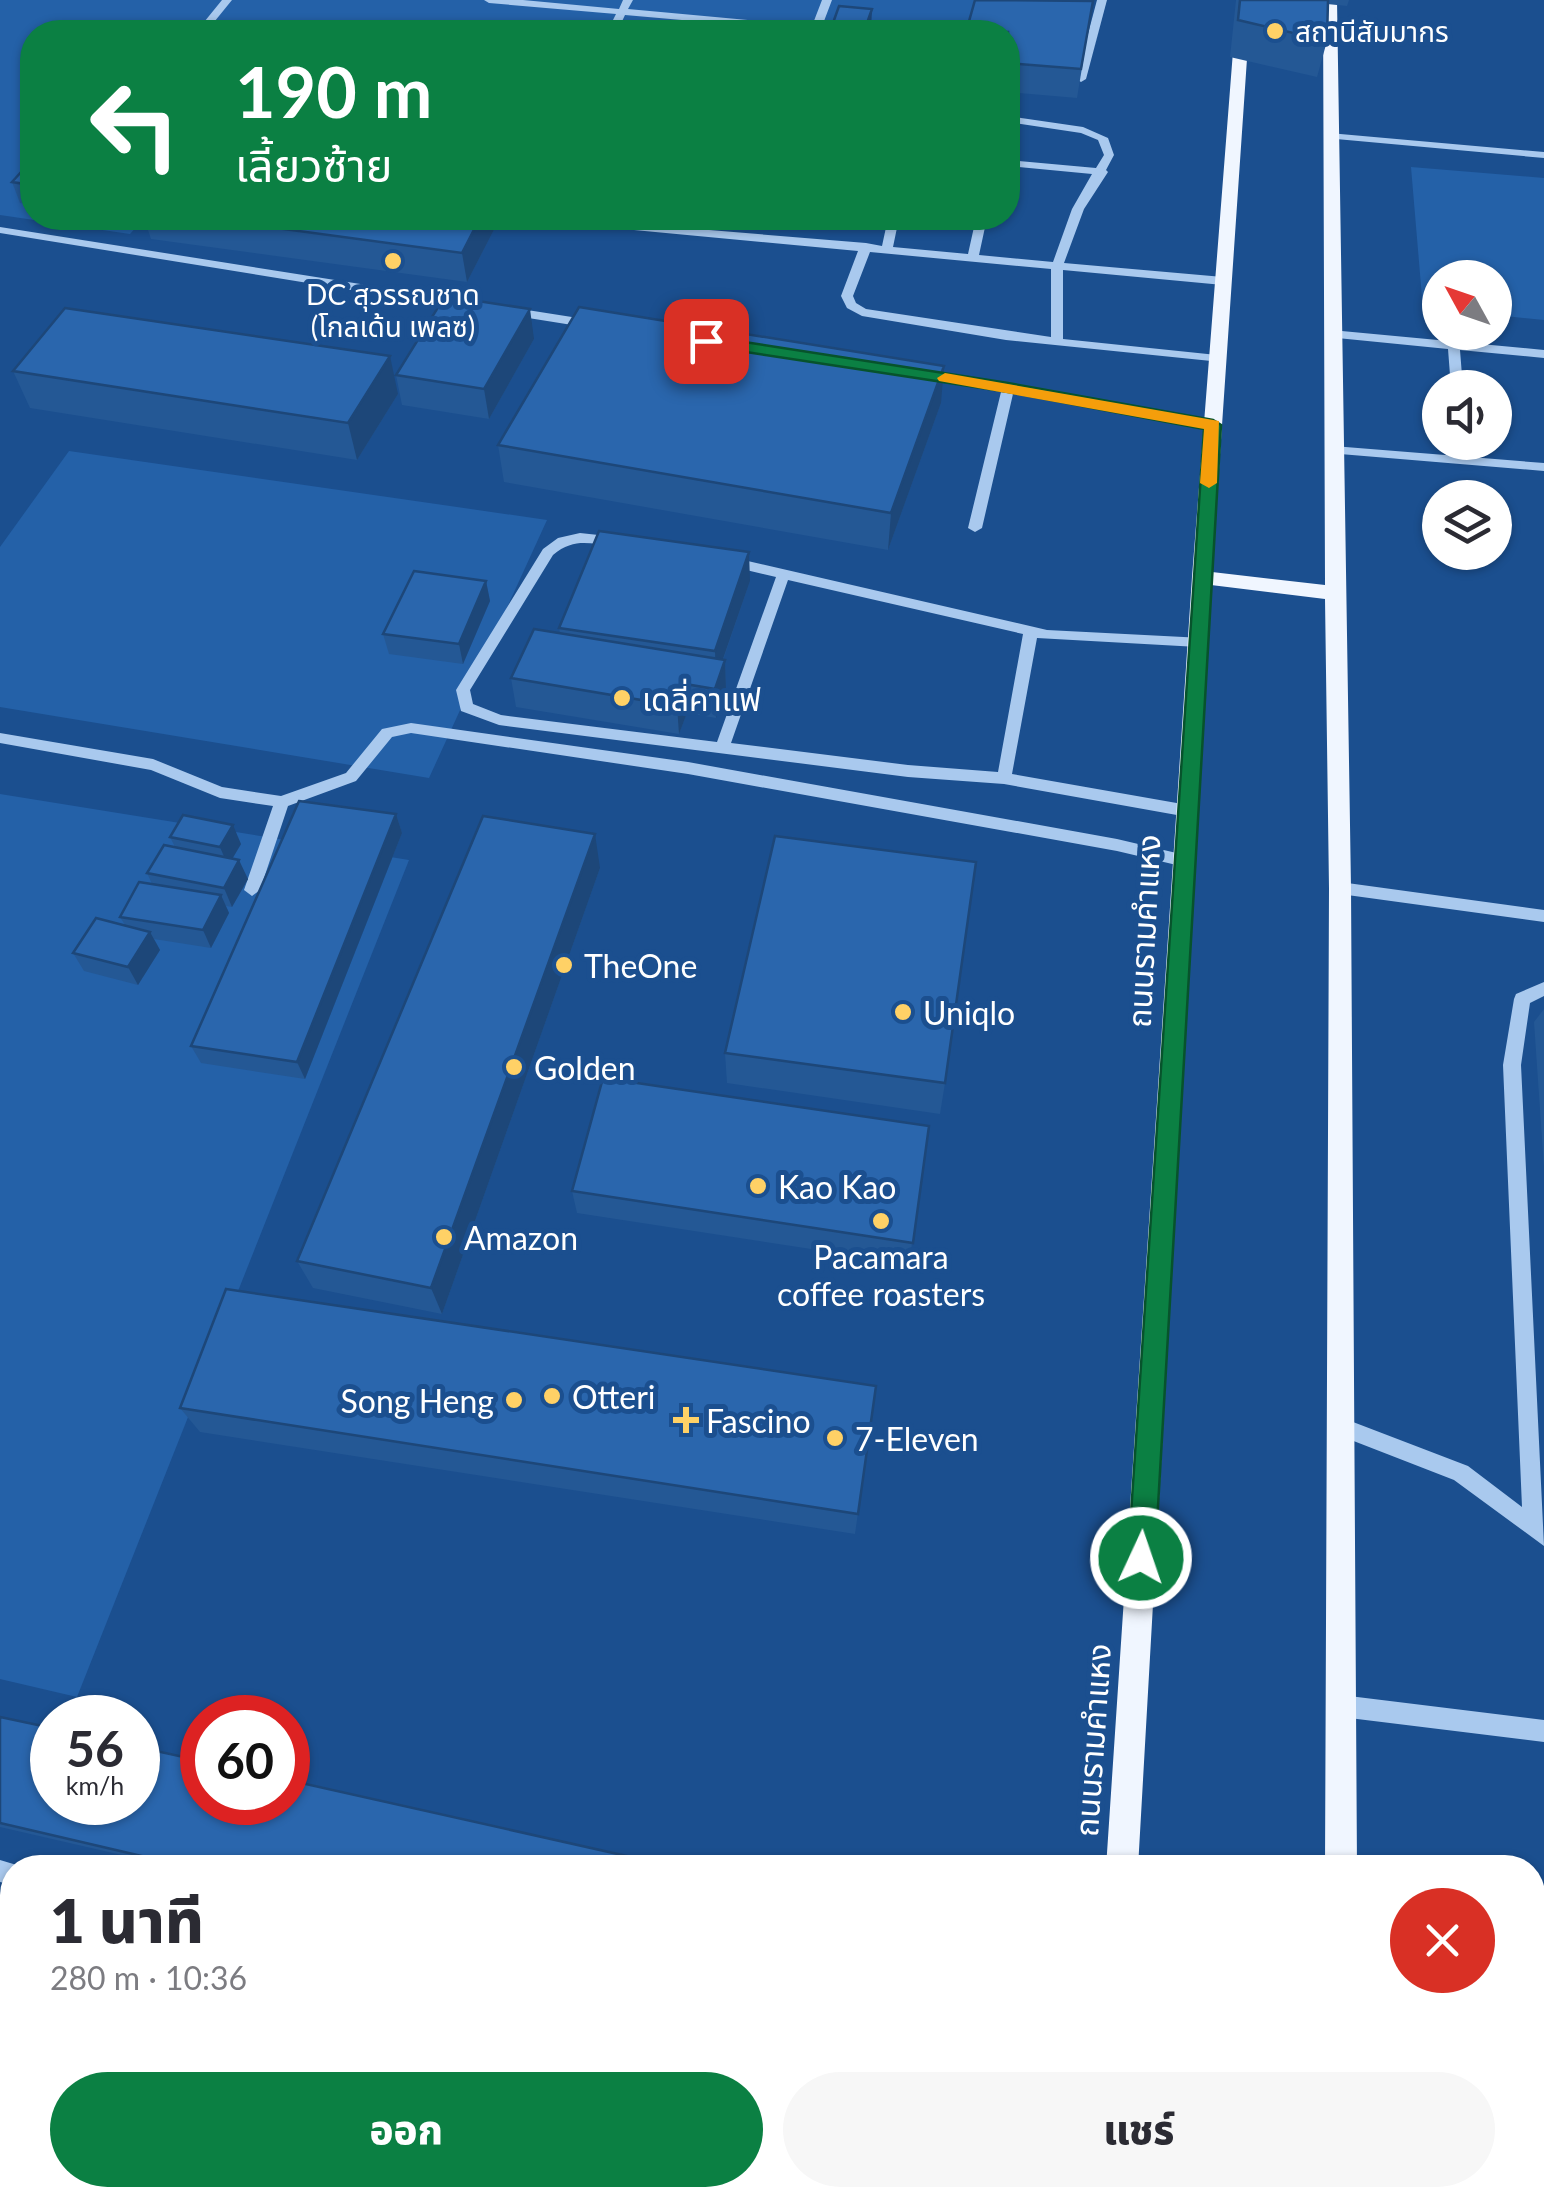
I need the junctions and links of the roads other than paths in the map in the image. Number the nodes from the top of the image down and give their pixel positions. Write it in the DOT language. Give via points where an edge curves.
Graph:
graph roads {
  1 [pos="227,0"];
  2 [pos="488,0"];
  3 [pos="628,0"];
  4 [pos="1102,0"];
  5 [pos="1244,0"];
  6 [pos="1330,0"];
  7 [pos="622,12"];
  8 [pos="211,20"];
  9 [pos="618,20"];
  10 [pos="704,20"];
  11 [pos="1081,79"];
  12 [pos="1020,121"];
  13 [pos="1329,136"];
  14 [pos="1544,155"];
  15 [pos="1020,165"];
  16 [pos="1102,172"];
  17 [pos="0,230"];
  18 [pos="676,230"];
  19 [pos="891,230"];
  20 [pos="980,230"];
  21 [pos="866,246"];
  22 [pos="886,248"];
  23 [pos="974,257"];
  24 [pos="1057,266"];
  25 [pos="1223,281"];
  26 [pos="481,307"];
  27 [pos="501,310"];
  28 [pos="598,325"];
  29 [pos="1331,334"];
  30 [pos="1056,341"];
  31 [pos="1422,343"];
  32 [pos="1499,350"];
  33 [pos="1544,354"];
  34 [pos="1217,359"];
  35 [pos="910,373"];
  36 [pos="1008,388"];
  37 [pos="1213,425"];
  38 [pos="1333,450"];
  39 [pos="1422,457"];
  40 [pos="1463,460"];
  41 [pos="1544,468"];
  42 [pos="974,528"];
  43 [pos="642,545"];
  44 [pos="714,558"];
  45 [pos="784,573"];
  46 [pos="1202,577"];
  47 [pos="1335,593"];
  48 [pos="1031,631"];
  49 [pos="1198,642"];
  50 [pos="0,738"];
  51 [pos="723,746"];
  52 [pos="1004,778"];
  53 [pos="282,802"];
  54 [pos="1188,812"];
  55 [pos="1185,861"];
  56 [pos="1340,888"];
  57 [pos="252,890"];
  58 [pos="1544,916"];
  59 [pos="1544,989"];
  60 [pos="1340,1426"];
  61 [pos="1539,1532"];
  62 [pos="1342,1706"];
  63 [pos="1544,1731"];
  64 [pos="1123,1855"];
  65 [pos="1341,1855"];
  1 -- 8 [label="street"];
  2 -- 7 [label="street"];
  3 -- 7 [label="street"];
  4 -- 11 [label="street"];
  5 -- 25 [label="main road, ถนนรามคำแหง"];
  6 -- 13 [label="main road"];
  7 -- 9 [label="street"];
  7 -- 10 [label="street"];
  12 -- 16 [label="street" via="1104,138 1109,156"];
  13 -- 14 [label="street"];
  13 -- 29 [label="main road"];
  15 -- 16 [label="street"];
  16 -- 24 [label="street" via="1078,210"];
  17 -- 26 [label="street"];
  18 -- 21 [label="street"];
  19 -- 22 [label="street"];
  20 -- 23 [label="street"];
  21 -- 22 [label="street"];
  21 -- 30 [label="street" via="847,296 862,312"];
  22 -- 23 [label="street"];
  23 -- 24 [label="street"];
  24 -- 25 [label="street"];
  24 -- 30 [label="street"];
  25 -- 34 [label="main road, ถนนรามคำแหง"];
  27 -- 28 [label="street"];
  29 -- 31 [label="street"];
  29 -- 38 [label="main road"];
  30 -- 34 [label="street"];
  32 -- 33 [label="street"];
  34 -- 37 [label="main road, ถนนรามคำแหง"];
  35 -- 36 [label="street"];
  36 -- 37 [label="street"];
  36 -- 42 [label="street"];
  37 -- 46 [label="main road, ถนนรามคำแหง"];
  38 -- 39 [label="street"];
  38 -- 47 [label="main road"];
  40 -- 41 [label="street"];
  43 -- 51 [label="street" via="588,536 559,541 463,690 466,707 498,720"];
  44 -- 45 [label="street"];
  45 -- 48 [label="street"];
  45 -- 51 [label="street"];
  46 -- 47 [label="main road"];
  46 -- 49 [label="main road, ถนนรามคำแหง"];
  47 -- 56 [label="main road"];
  48 -- 49 [label="street"];
  48 -- 52 [label="street"];
  49 -- 54 [label="main road, ถนนรามคำแหง"];
  50 -- 53 [label="street" via="152,765 220,792"];
  51 -- 52 [label="street"];
  52 -- 54 [label="street"];
  53 -- 55 [label="street" via="351,777 387,733 410,728 688,768"];
  53 -- 57 [label="street"];
  54 -- 55 [label="main road, ถนนรามคำแหง"];
  55 -- 64 [label="main road, ถนนรามคำแหง"];
  56 -- 58 [label="street"];
  56 -- 60 [label="main road"];
  59 -- 61 [label="street" via="1522,1000 1512,1065"];
  60 -- 61 [label="street" via="1461,1472"];
  60 -- 62 [label="main road"];
  62 -- 63 [label="street"];
  62 -- 65 [label="main road"];
}
